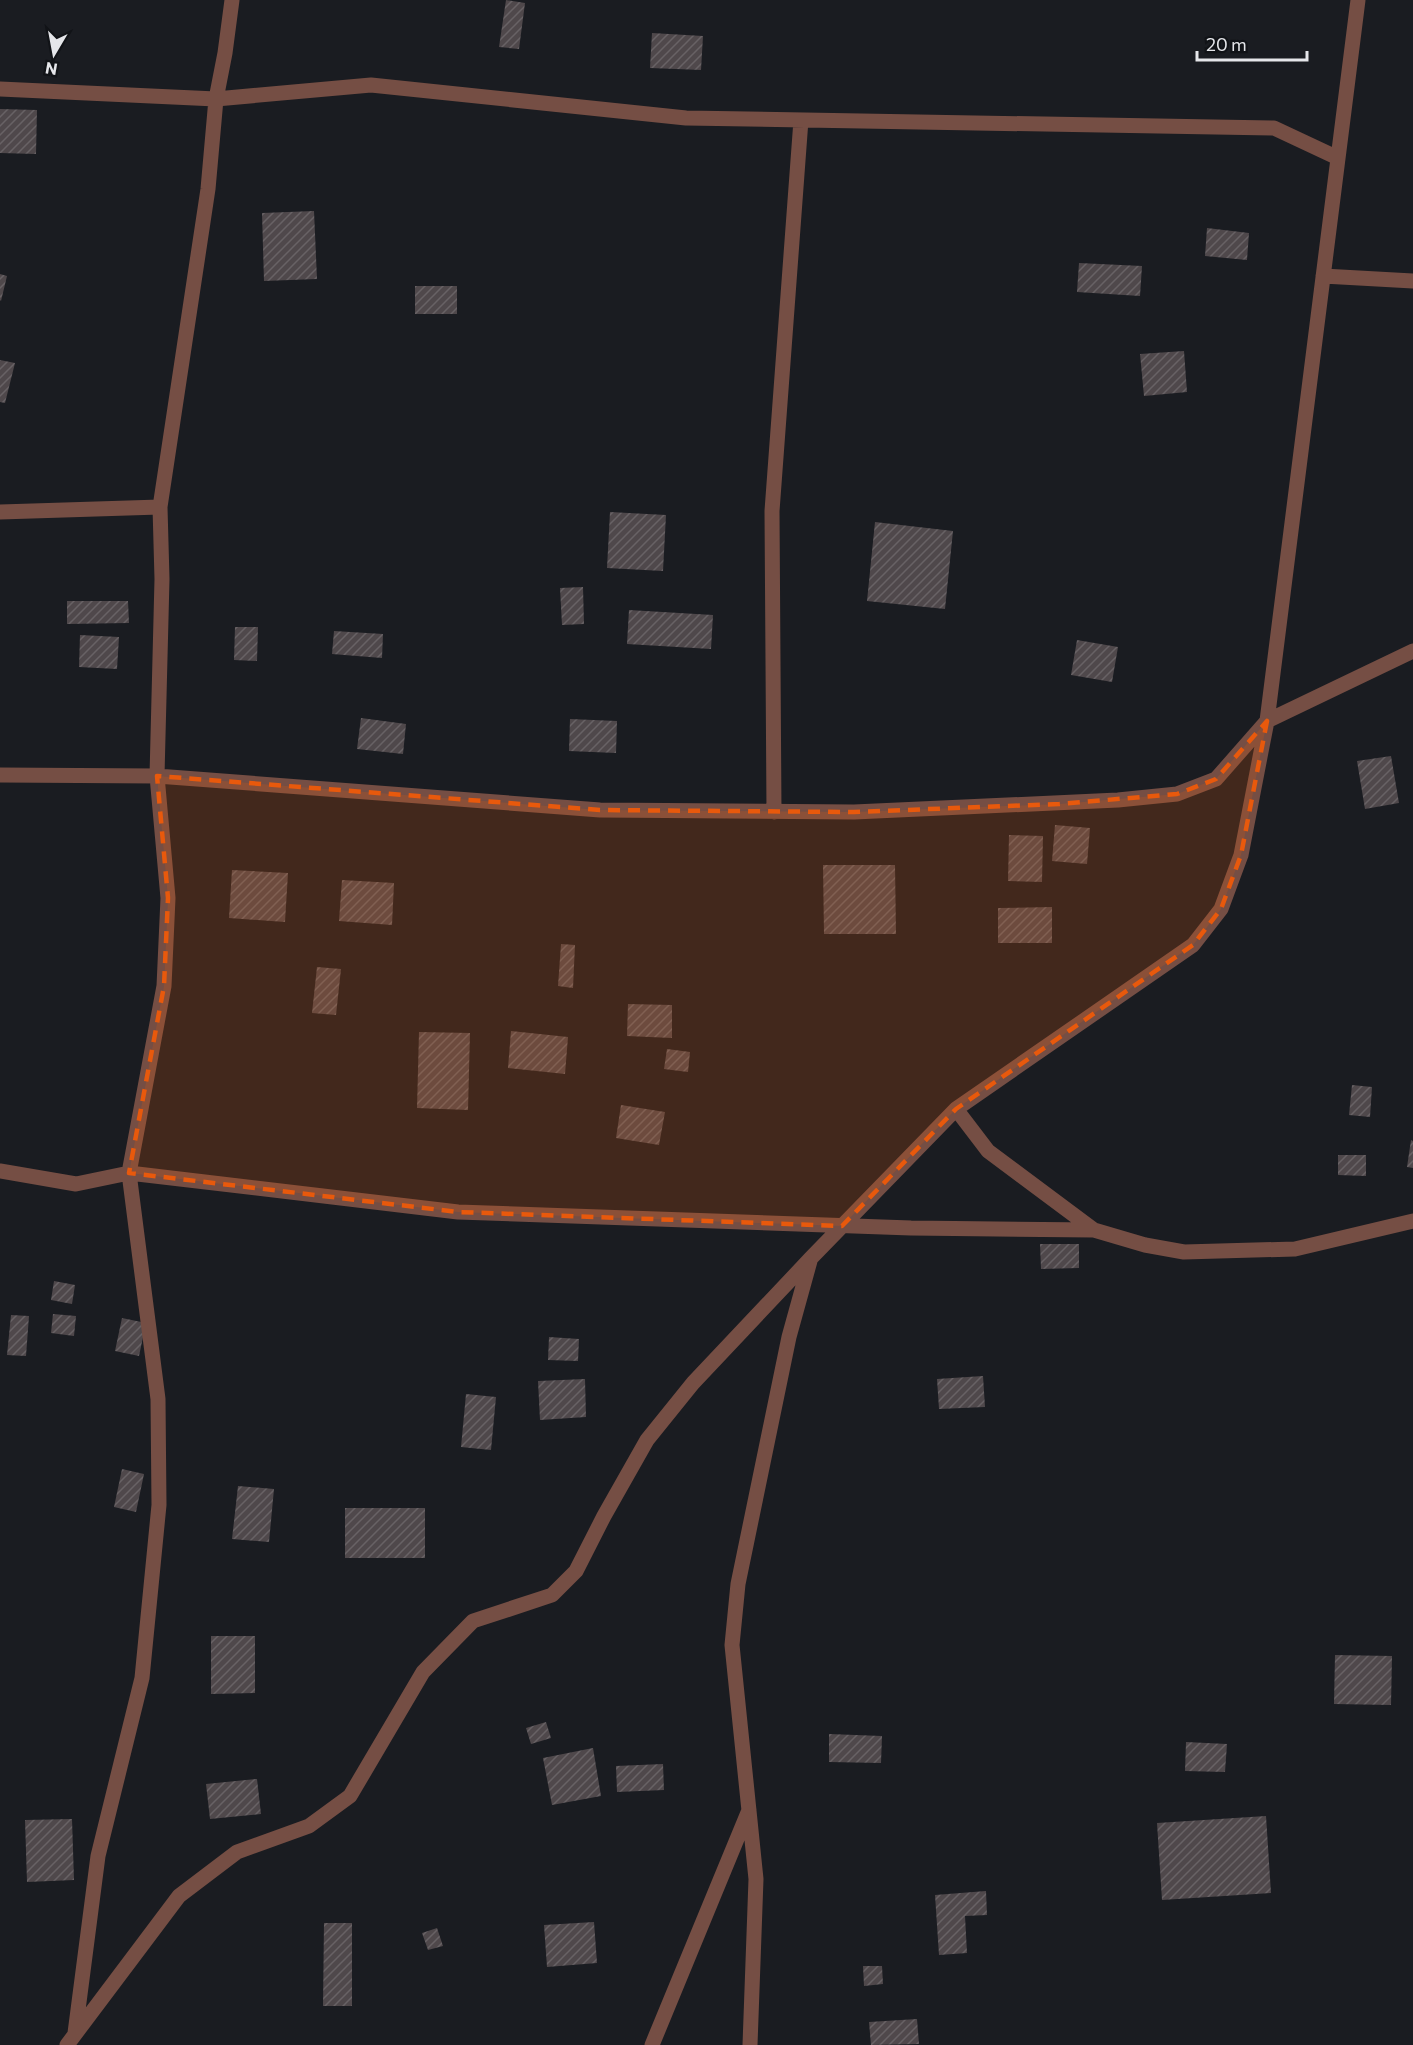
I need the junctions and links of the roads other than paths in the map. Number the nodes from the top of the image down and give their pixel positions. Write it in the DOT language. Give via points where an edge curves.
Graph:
graph roads {
  1 [pos="232,0"];
  2 [pos="1358,0"];
  3 [pos="0,89"];
  4 [pos="216,99"];
  5 [pos="801,120"];
  6 [pos="1338,158"];
  7 [pos="1323,276"];
  8 [pos="1413,281"];
  9 [pos="160,507"];
  10 [pos="0,512"];
  11 [pos="1413,651"];
  12 [pos="1267,721"];
  13 [pos="0,775"];
  14 [pos="157,776"];
  15 [pos="774,812"];
  16 [pos="956,1109"];
  17 [pos="0,1171"];
  18 [pos="129,1173"];
  19 [pos="1413,1221"];
  20 [pos="842,1226"];
  21 [pos="1094,1230"];
  22 [pos="810,1258"];
  23 [pos="750,1807"];
  24 [pos="71,2040"];
  25 [pos="652,2045"];
  26 [pos="750,2045"];
  1 -- 4 [label="street"];
  2 -- 6 [label="street"];
  3 -- 4 [label="street"];
  4 -- 5 [label="street" via="371,85 686,118"];
  4 -- 9 [label="street" via="208,189"];
  5 -- 6 [label="street" via="1274,128"];
  5 -- 15 [label="street" via="772,511"];
  6 -- 7 [label="street"];
  7 -- 8 [label="street"];
  7 -- 12 [label="street"];
  9 -- 10 [label="street"];
  9 -- 14 [label="street"];
  11 -- 12 [label="street"];
  12 -- 15 [label="street" via="1216,779 1177,794 1059,804"];
  12 -- 16 [label="street" via="1241,855 1221,909 1193,945"];
  13 -- 14 [label="street"];
  14 -- 15 [label="street" via="600,810"];
  14 -- 18 [label="street" via="168,898 164,986"];
  16 -- 20 [label="street"];
  16 -- 21 [label="street" via="988,1150"];
  17 -- 18 [label="street" via="76,1184"];
  18 -- 20 [label="street" via="458,1212"];
  18 -- 24 [label="street" via="158,1399 159,1505 142,1678 98,1856"];
  19 -- 21 [label="street" via="1295,1249 1184,1252"];
  20 -- 21 [label="street"];
  20 -- 22 [label="street"];
  22 -- 23 [label="street" via="789,1337 738,1584 732,1646"];
  22 -- 24 [label="street" via="693,1383 647,1440 576,1571 552,1595 473,1621 423,1672 350,1796 309,1826 237,1852 179,1896"];
  23 -- 25 [label="street"];
  23 -- 26 [label="street" via="756,1879"];
}
